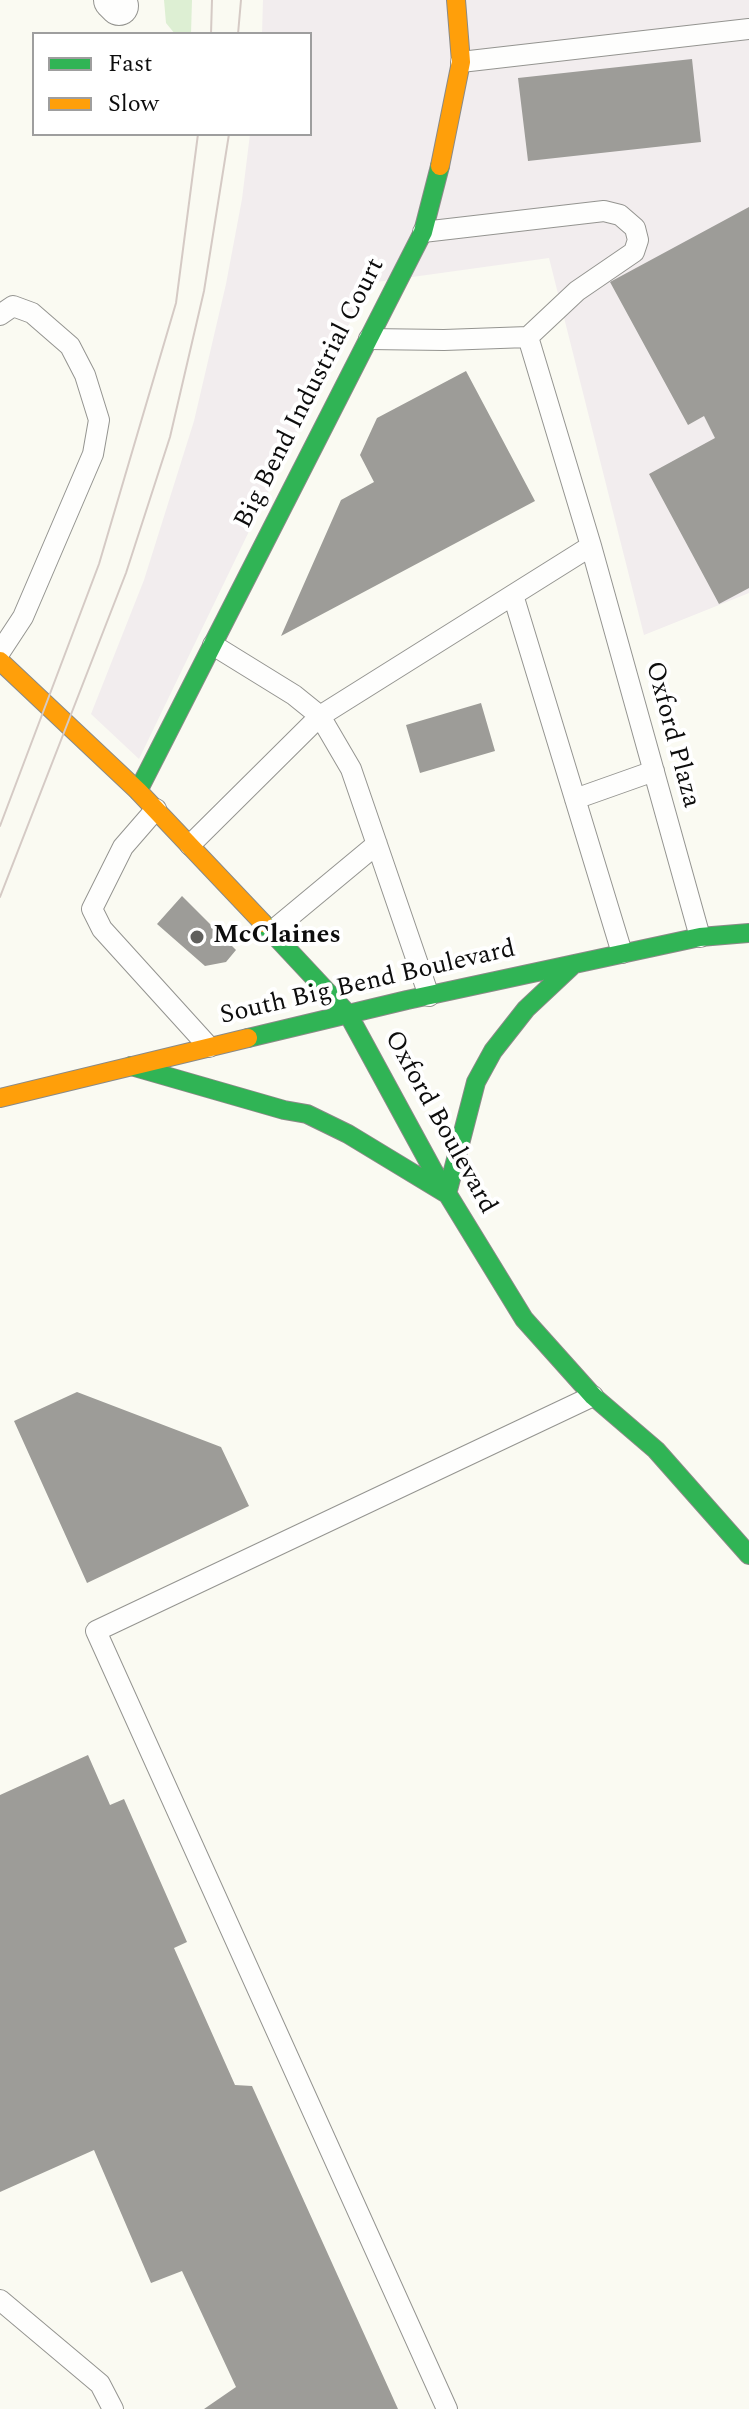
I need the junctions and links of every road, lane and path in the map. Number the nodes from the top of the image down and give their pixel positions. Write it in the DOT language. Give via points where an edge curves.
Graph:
graph roads {
  1 [pos="456,0"];
  2 [pos="749,29"];
  3 [pos="461,62"];
  4 [pos="423,232"];
  5 [pos="0,315"];
  6 [pos="528,337"];
  7 [pos="369,339"];
  8 [pos="591,546"];
  9 [pos="513,595"];
  10 [pos="213,645"];
  11 [pos="0,652"];
  12 [pos="0,661"];
  13 [pos="320,716"];
  14 [pos="654,771"];
  15 [pos="138,791"];
  16 [pos="575,799"];
  17 [pos="156,809"];
  18 [pos="377,844"];
  19 [pos="190,845"];
  20 [pos="271,932"];
  21 [pos="749,933"];
  22 [pos="700,937"];
  23 [pos="622,953"];
  24 [pos="574,964"];
  25 [pos="429,996"];
  26 [pos="348,1014"];
  27 [pos="209,1047"];
  28 [pos="131,1066"];
  29 [pos="0,1098"];
  30 [pos="447,1194"];
  31 [pos="593,1396"];
  32 [pos="749,1555"];
  33 [pos="0,2300"];
  34 [pos="113,2409"];
  35 [pos="447,2409"];
  1 -- 3 [label="street, Big Bend Industrial Court"];
  2 -- 3 [label="lane"];
  3 -- 4 [label="street, Big Bend Industrial Court"];
  4 -- 6 [label="lane" via="604,211 620,215 635,228 634,252 577,291"];
  4 -- 7 [label="street, Big Bend Industrial Court"];
  5 -- 11 [label="lane" via="13,306 32,313 70,346 99,420 93,454 23,617"];
  6 -- 7 [label="lane"];
  6 -- 8 [label="lane, Oxford Plaza"];
  7 -- 10 [label="street, Big Bend Industrial Court"];
  8 -- 9 [label="lane"];
  8 -- 14 [label="lane, Oxford Plaza"];
  9 -- 13 [label="lane"];
  9 -- 16 [label="lane"];
  10 -- 13 [label="lane"];
  10 -- 15 [label="street, Big Bend Industrial Court"];
  12 -- 15 [label="street, Oxford Boulevard"];
  13 -- 18 [label="lane" via="351,769"];
  13 -- 19 [label="lane"];
  14 -- 16 [label="lane"];
  14 -- 22 [label="lane, Oxford Plaza"];
  15 -- 17 [label="street, Oxford Boulevard"];
  16 -- 23 [label="lane"];
  17 -- 19 [label="street, Oxford Boulevard"];
  17 -- 27 [label="lane" via="123,847 92,909 102,929"];
  18 -- 20 [label="lane"];
  18 -- 25 [label="lane"];
  19 -- 20 [label="street, Oxford Boulevard"];
  20 -- 26 [label="street, Oxford Boulevard"];
  21 -- 22 [label="street, South Big Bend Boulevard"];
  22 -- 23 [label="street, South Big Bend Boulevard"];
  23 -- 24 [label="street, South Big Bend Boulevard"];
  24 -- 25 [label="street, South Big Bend Boulevard"];
  24 -- 30 [label="street" via="526,1009 493,1051 468,1107"];
  25 -- 26 [label="street, South Big Bend Boulevard"];
  26 -- 27 [label="street, South Big Bend Boulevard"];
  26 -- 30 [label="street, Oxford Boulevard"];
  27 -- 28 [label="street, South Big Bend Boulevard"];
  28 -- 29 [label="street, South Big Bend Boulevard"];
  28 -- 30 [label="street" via="307,1114"];
  30 -- 31 [label="street, Oxford Boulevard" via="524,1319"];
  31 -- 32 [label="street, Oxford Boulevard" via="656,1450"];
  31 -- 35 [label="lane" via="96,1631"];
  33 -- 34 [label="lane" via="100,2384"];
}
